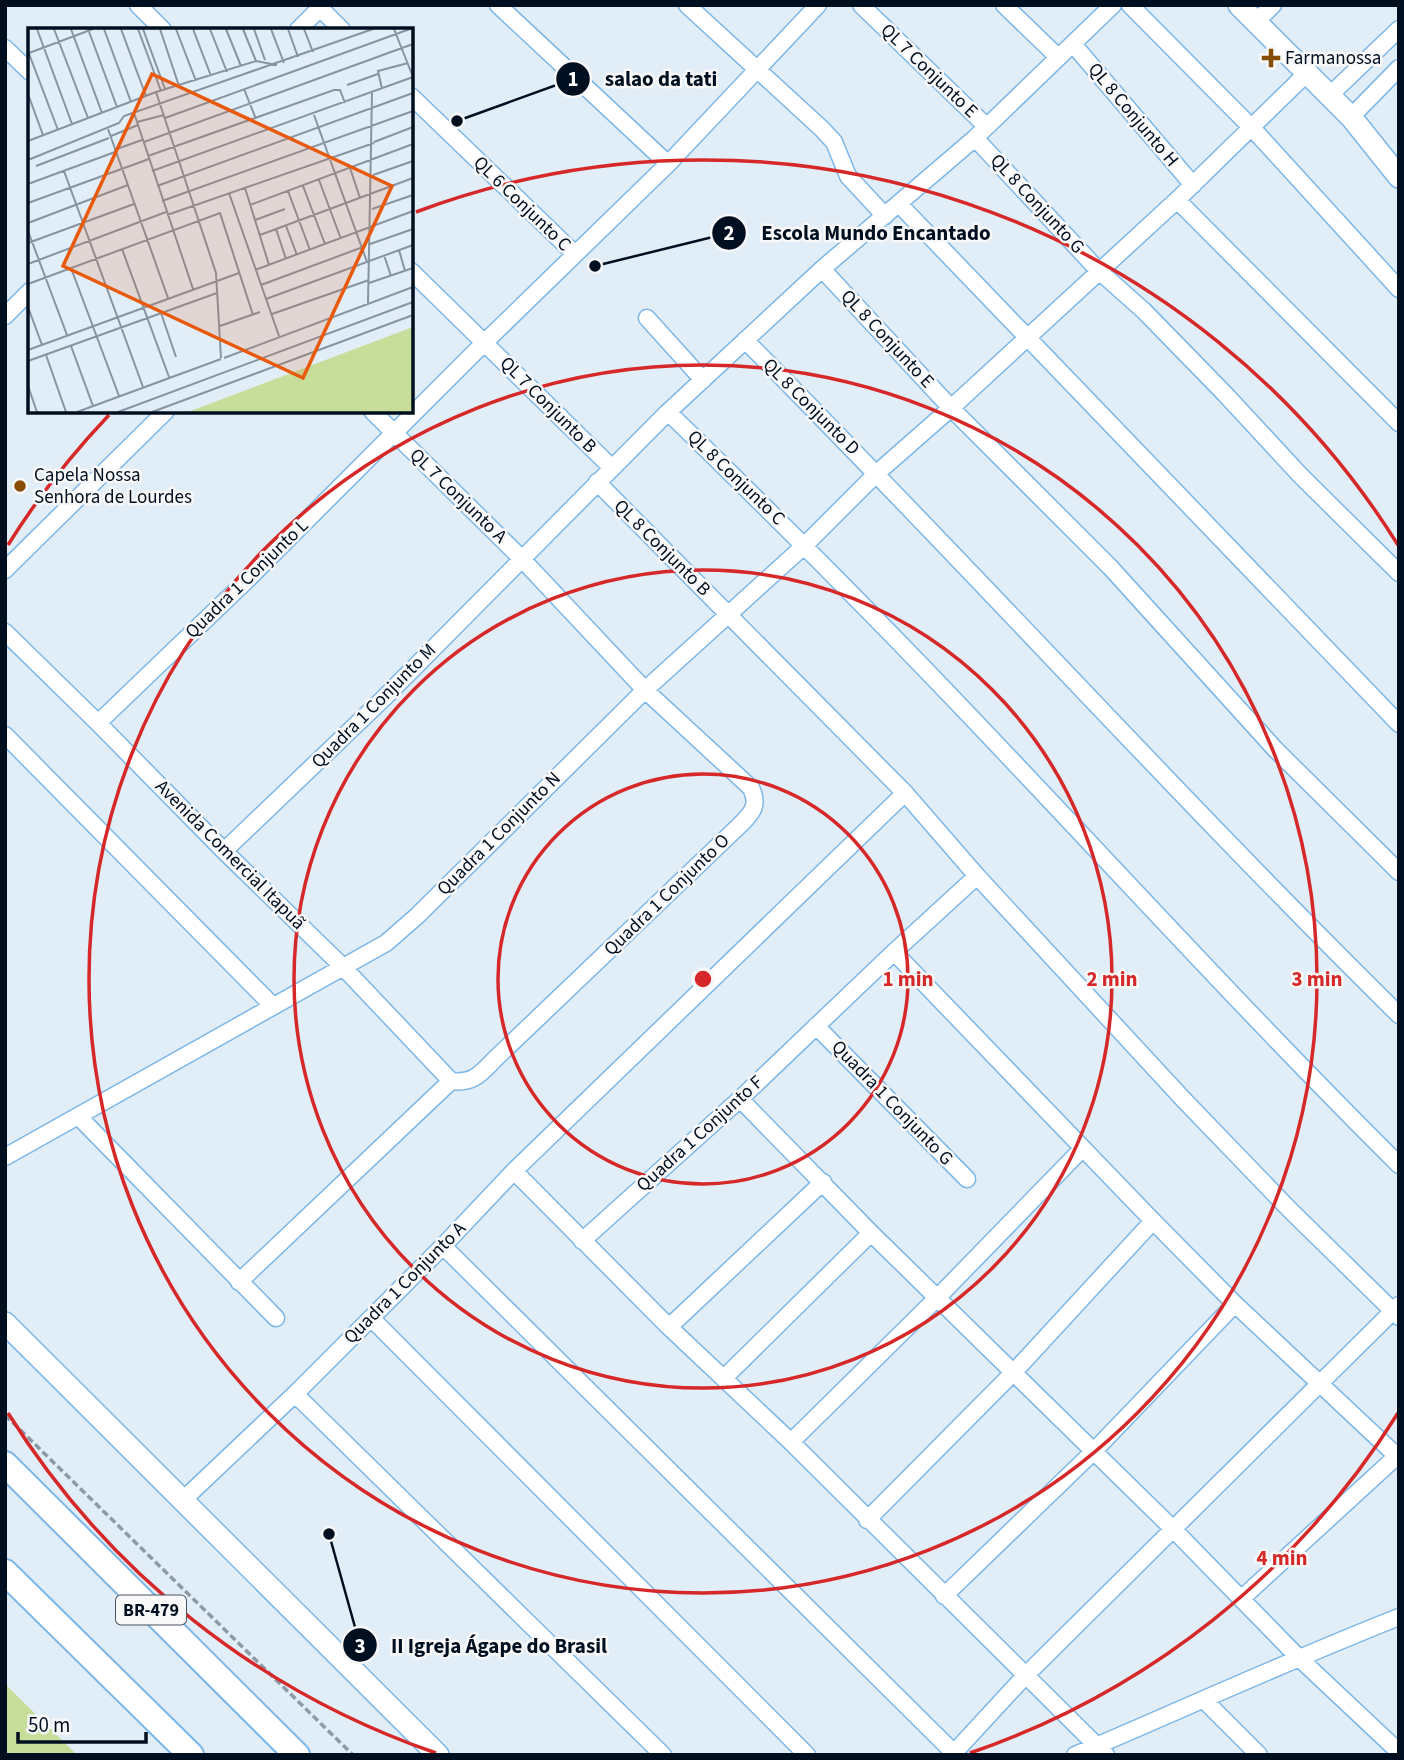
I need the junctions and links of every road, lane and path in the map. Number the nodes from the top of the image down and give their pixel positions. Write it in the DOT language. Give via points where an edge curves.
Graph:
graph roads {
  1 [pos="138,5"];
  2 [pos="498,5"];
  3 [pos="687,5"];
  4 [pos="818,5"];
  5 [pos="861,5"];
  6 [pos="1003,5"];
  7 [pos="1113,5"];
  8 [pos="1130,5"];
  9 [pos="1240,5"];
  10 [pos="1273,5"];
  11 [pos="320,6"];
  12 [pos="1257,21"];
  13 [pos="161,28"];
  14 [pos="300,28"];
  15 [pos="340,28"];
  16 [pos="1399,29"];
  17 [pos="1073,44"];
  18 [pos="8,55"];
  19 [pos="1058,57"];
  20 [pos="1399,68"];
  21 [pos="28,70"];
  22 [pos="757,71"];
  23 [pos="1308,72"];
  24 [pos="1330,95"];
  25 [pos="413,98"];
  26 [pos="1350,117"];
  27 [pos="1251,128"];
  28 [pos="981,132"];
  29 [pos="668,164"];
  30 [pos="1399,177"];
  31 [pos="1193,185"];
  32 [pos="1177,200"];
  33 [pos="899,204"];
  34 [pos="885,216"];
  35 [pos="575,254"];
  36 [pos="822,270"];
  37 [pos="1098,270"];
  38 [pos="413,273"];
  39 [pos="1399,289"];
  40 [pos="28,293"];
  41 [pos="5,316"];
  42 [pos="647,318"];
  43 [pos="1028,336"];
  44 [pos="745,340"];
  45 [pos="485,342"];
  46 [pos="703,380"];
  47 [pos="951,408"];
  48 [pos="668,412"];
  49 [pos="164,413"];
  50 [pos="374,413"];
  51 [pos="1399,424"];
  52 [pos="395,434"];
  53 [pos="612,468"];
  54 [pos="877,473"];
  55 [pos="597,482"];
  56 [pos="805,545"];
  57 [pos="521,558"];
  58 [pos="5,570"];
  59 [pos="1399,573"];
  60 [pos="728,614"];
  61 [pos="5,632"];
  62 [pos="646,690"];
  63 [pos="98,723"];
  64 [pos="1399,724"];
  65 [pos="5,735"];
  66 [pos="905,793"];
  67 [pos="224,851"];
  68 [pos="1399,872"];
  69 [pos="977,876"];
  70 [pos="894,952"];
  71 [pos="342,965"];
  72 [pos="273,1006"];
  73 [pos="1399,1015"];
  74 [pos="816,1026"];
  75 [pos="451,1081"];
  76 [pos="740,1100"];
  77 [pos="79,1117"];
  78 [pos="1082,1149"];
  79 [pos="5,1157"];
  80 [pos="1399,1165"];
  81 [pos="514,1171"];
  82 [pos="967,1179"];
  83 [pos="823,1182"];
  84 [pos="1153,1221"];
  85 [pos="871,1233"];
  86 [pos="582,1241"];
  87 [pos="443,1246"];
  88 [pos="239,1282"];
  89 [pos="938,1297"];
  90 [pos="1235,1304"];
  91 [pos="1397,1311"];
  92 [pos="276,1318"];
  93 [pos="370,1318"];
  94 [pos="5,1323"];
  95 [pos="669,1327"];
  96 [pos="1013,1373"];
  97 [pos="724,1378"];
  98 [pos="1321,1383"];
  99 [pos="295,1394"];
  100 [pos="5,1415"];
  101 [pos="791,1442"];
  102 [pos="1093,1451"];
  103 [pos="1398,1457"];
  104 [pos="5,1464"];
  105 [pos="182,1501"];
  106 [pos="867,1520"];
  107 [pos="1173,1529"];
  108 [pos="5,1572"];
  109 [pos="944,1596"];
  110 [pos="1241,1599"];
  111 [pos="1399,1618"];
  112 [pos="1298,1657"];
  113 [pos="1025,1675"];
  114 [pos="1205,1701"];
  115 [pos="1101,1750"];
  116 [pos="1399,1752"];
  117 [pos="953,1754"];
  118 [pos="191,1755"];
  119 [pos="296,1755"];
  120 [pos="353,1755"];
  121 [pos="438,1755"];
  122 [pos="663,1755"];
  123 [pos="807,1755"];
  124 [pos="1075,1755"];
  125 [pos="1259,1755"];
  1 -- 13 [label="street"];
  2 -- 29 [label="street"];
  3 -- 22 [label="street"];
  4 -- 22 [label="street"];
  5 -- 28 [label="street, QL 7 Conjunto E"];
  6 -- 19 [label="street"];
  7 -- 17 [label="street, QL 8 Conjunto H"];
  8 -- 27 [label="street"];
  9 -- 12 [label="street"];
  10 -- 12 [label="street"];
  11 -- 14 [label="street"];
  11 -- 15 [label="street"];
  12 -- 23 [label="street"];
  16 -- 24 [label="street"];
  17 -- 19 [label="street, QL 8 Conjunto H"];
  17 -- 31 [label="street, QL 8 Conjunto H"];
  18 -- 21 [label="street"];
  19 -- 28 [label="street, QL 7 Conjunto E"];
  20 -- 26 [label="street"];
  22 -- 29 [label="street"];
  22 -- 34 [label="street" via="834,142 848,176"];
  23 -- 24 [label="street"];
  23 -- 27 [label="street, Quadra 1 Conjunto N"];
  24 -- 26 [label="street"];
  25 -- 35 [label="street, QL 6 Conjunto C"];
  26 -- 30 [label="street"];
  27 -- 31 [label="street, Quadra 1 Conjunto N"];
  27 -- 39 [label="street"];
  28 -- 33 [label="street, Quadra 1 Conjunto M"];
  28 -- 37 [label="street, QL 8 Conjunto G"];
  29 -- 35 [label="street"];
  31 -- 32 [label="street, Quadra 1 Conjunto N"];
  32 -- 37 [label="street, Quadra 1 Conjunto N"];
  32 -- 51 [label="street"];
  33 -- 34 [label="street, Quadra 1 Conjunto M"];
  33 -- 43 [label="street"];
  34 -- 36 [label="street, Quadra 1 Conjunto M"];
  35 -- 45 [label="street, QL 6 Conjunto C"];
  36 -- 44 [label="street, Quadra 1 Conjunto M"];
  36 -- 47 [label="street, QL 8 Conjunto E"];
  37 -- 43 [label="street, Quadra 1 Conjunto N"];
  37 -- 59 [label="street, QL 8 Conjunto G" via="1144,311"];
  38 -- 45 [label="street, QL 7 Conjunto B"];
  40 -- 41 [label="street"];
  42 -- 46 [label="street"];
  43 -- 47 [label="street, Quadra 1 Conjunto N"];
  43 -- 64 [label="street"];
  44 -- 46 [label="street, Quadra 1 Conjunto M"];
  44 -- 54 [label="street, QL 8 Conjunto D"];
  45 -- 52 [label="street, QL 6 Conjunto C"];
  45 -- 53 [label="street, QL 7 Conjunto B"];
  46 -- 48 [label="street, Quadra 1 Conjunto M"];
  47 -- 54 [label="street, Quadra 1 Conjunto N"];
  47 -- 68 [label="street, QL 8 Conjunto E" via="1110,567 1275,749"];
  48 -- 53 [label="street, Quadra 1 Conjunto M"];
  48 -- 56 [label="street, QL 8 Conjunto C"];
  49 -- 58 [label="street"];
  50 -- 52 [label="street, QL 7 Conjunto A"];
  52 -- 57 [label="street, QL 7 Conjunto A"];
  52 -- 63 [label="street, Quadra 1 Conjunto L"];
  53 -- 55 [label="street, Quadra 1 Conjunto M"];
  54 -- 56 [label="street, Quadra 1 Conjunto N"];
  54 -- 73 [label="street, QL 8 Conjunto D" via="1206,820"];
  55 -- 57 [label="street, Quadra 1 Conjunto M"];
  55 -- 60 [label="street, QL 8 Conjunto B"];
  56 -- 60 [label="street, Quadra 1 Conjunto N"];
  56 -- 80 [label="street, QL 8 Conjunto C" via="1298,1065"];
  57 -- 62 [label="street, QL 7 Conjunto A"];
  57 -- 67 [label="street, Quadra 1 Conjunto M"];
  60 -- 62 [label="street, Quadra 1 Conjunto N"];
  60 -- 66 [label="street, QL 8 Conjunto B"];
  61 -- 63 [label="street, Avenida Comercial Itapuã"];
  62 -- 71 [label="street, Quadra 1 Conjunto N" via="417,916 386,943"];
  62 -- 75 [label="street, Quadra 1 Conjunto O" via="751,788 755,810 474,1078"];
  63 -- 67 [label="street, Avenida Comercial Itapuã"];
  65 -- 72 [label="street"];
  66 -- 69 [label="street, QL 8 Conjunto B"];
  66 -- 81 [label="street, Quadra 1 Conjunto A"];
  67 -- 71 [label="street, Avenida Comercial Itapuã"];
  69 -- 70 [label="street, Quadra 1 Conjunto F"];
  69 -- 91 [label="street, QL 8 Conjunto B" via="1289,1209"];
  70 -- 74 [label="street, Quadra 1 Conjunto F"];
  70 -- 78 [label="street"];
  71 -- 72 [label="street, Quadra 1 Conjunto N"];
  71 -- 75 [label="street, Avenida Comercial Itapuã"];
  72 -- 77 [label="street, Quadra 1 Conjunto N"];
  74 -- 76 [label="street, Quadra 1 Conjunto F"];
  74 -- 82 [label="street, Quadra 1 Conjunto G"];
  75 -- 88 [label="street"];
  76 -- 83 [label="street"];
  76 -- 86 [label="street, Quadra 1 Conjunto F"];
  77 -- 79 [label="street, Quadra 1 Conjunto N"];
  77 -- 88 [label="street"];
  78 -- 84 [label="street"];
  78 -- 89 [label="street"];
  81 -- 86 [label="street"];
  81 -- 87 [label="street, Quadra 1 Conjunto A"];
  83 -- 85 [label="street"];
  83 -- 95 [label="street"];
  84 -- 90 [label="street"];
  84 -- 96 [label="street"];
  85 -- 89 [label="street"];
  85 -- 97 [label="street"];
  86 -- 95 [label="street"];
  87 -- 93 [label="street, Quadra 1 Conjunto A"];
  87 -- 117 [label="street"];
  88 -- 92 [label="street"];
  89 -- 96 [label="street"];
  89 -- 101 [label="street"];
  90 -- 98 [label="street"];
  90 -- 102 [label="street"];
  91 -- 98 [label="street"];
  93 -- 99 [label="street, Quadra 1 Conjunto A"];
  93 -- 123 [label="street"];
  94 -- 105 [label="street"];
  95 -- 97 [label="street"];
  96 -- 102 [label="street"];
  96 -- 106 [label="street"];
  97 -- 101 [label="street"];
  98 -- 103 [label="street"];
  98 -- 107 [label="street"];
  99 -- 105 [label="street, Quadra 1 Conjunto A"];
  99 -- 122 [label="street"];
  100 -- 120 [label="path"];
  101 -- 106 [label="street"];
  102 -- 107 [label="street"];
  102 -- 109 [label="street"];
  103 -- 110 [label="street"];
  104 -- 119 [label="main road, BR-479"];
  105 -- 121 [label="street"];
  106 -- 109 [label="street"];
  107 -- 110 [label="street"];
  107 -- 113 [label="street"];
  108 -- 118 [label="main road"];
  109 -- 113 [label="street"];
  110 -- 112 [label="street"];
  111 -- 112 [label="street"];
  112 -- 114 [label="street"];
  112 -- 116 [label="street"];
  113 -- 115 [label="street"];
  113 -- 117 [label="street"];
  114 -- 115 [label="street"];
  114 -- 125 [label="street"];
  115 -- 124 [label="street"];
}
